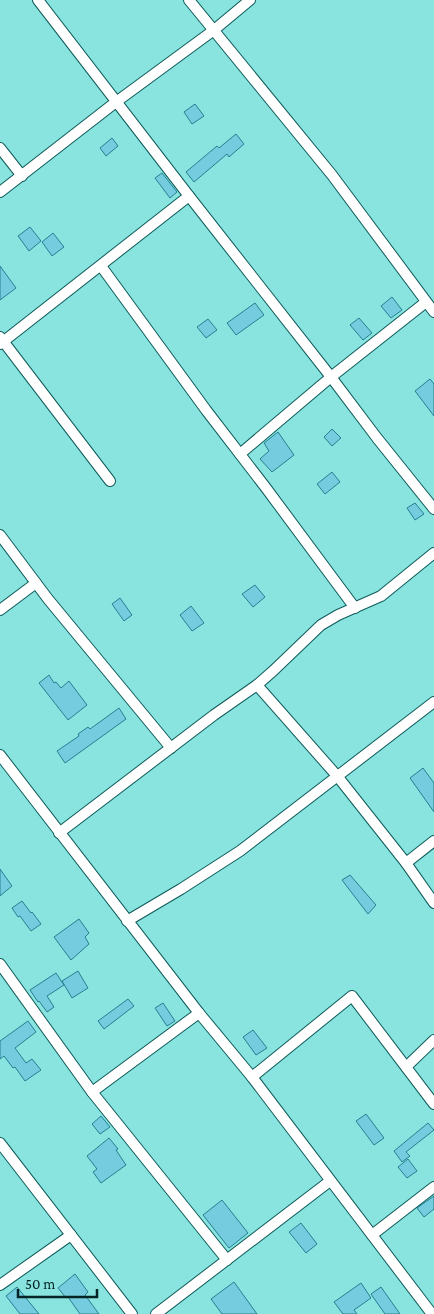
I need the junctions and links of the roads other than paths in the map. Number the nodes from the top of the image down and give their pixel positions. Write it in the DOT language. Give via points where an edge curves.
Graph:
graph roads {
  1 [pos="38,0"];
  2 [pos="190,0"];
  3 [pos="250,0"];
  4 [pos="214,30"];
  5 [pos="116,102"];
  6 [pos="0,148"];
  7 [pos="22,176"];
  8 [pos="0,192"];
  9 [pos="189,196"];
  10 [pos="101,266"];
  11 [pos="426,302"];
  12 [pos="434,312"];
  13 [pos="1,341"];
  14 [pos="331,377"];
  15 [pos="240,454"];
  16 [pos="110,481"];
  17 [pos="434,509"];
  18 [pos="0,534"];
  19 [pos="434,553"];
  20 [pos="36,583"];
  21 [pos="355,608"];
  22 [pos="0,610"];
  23 [pos="257,685"];
  24 [pos="434,702"];
  25 [pos="170,748"];
  26 [pos="0,755"];
  27 [pos="338,777"];
  28 [pos="59,833"];
  29 [pos="434,841"];
  30 [pos="406,863"];
  31 [pos="434,903"];
  32 [pos="127,921"];
  33 [pos="0,964"];
  34 [pos="199,1013"];
  35 [pos="434,1040"];
  36 [pos="406,1067"];
  37 [pos="252,1077"];
  38 [pos="92,1092"];
  39 [pos="434,1104"];
  40 [pos="0,1144"];
  41 [pos="330,1181"];
  42 [pos="434,1187"];
  43 [pos="71,1235"];
  44 [pos="372,1235"];
  45 [pos="227,1260"];
  46 [pos="0,1285"];
  47 [pos="132,1314"];
  48 [pos="156,1314"];
  49 [pos="432,1314"];
  1 -- 5 [label="street"];
  2 -- 4 [label="street"];
  3 -- 4 [label="street"];
  4 -- 5 [label="street"];
  4 -- 11 [label="street" via="332,175"];
  5 -- 7 [label="street"];
  5 -- 9 [label="street"];
  6 -- 7 [label="street"];
  7 -- 8 [label="street"];
  9 -- 10 [label="street"];
  9 -- 14 [label="street"];
  10 -- 13 [label="street"];
  10 -- 15 [label="street"];
  11 -- 12 [label="street"];
  11 -- 14 [label="street"];
  13 -- 16 [label="street"];
  14 -- 15 [label="street"];
  14 -- 17 [label="street"];
  15 -- 21 [label="street"];
  18 -- 20 [label="street"];
  19 -- 21 [label="street" via="381,596"];
  20 -- 22 [label="street"];
  20 -- 25 [label="street"];
  21 -- 23 [label="street" via="321,625"];
  23 -- 25 [label="street"];
  23 -- 27 [label="street"];
  24 -- 27 [label="street"];
  25 -- 28 [label="street"];
  26 -- 28 [label="street"];
  27 -- 30 [label="street"];
  27 -- 32 [label="street" via="240,851"];
  28 -- 32 [label="street"];
  29 -- 30 [label="street"];
  30 -- 31 [label="street"];
  32 -- 34 [label="street"];
  33 -- 38 [label="street"];
  34 -- 37 [label="street"];
  34 -- 38 [label="street"];
  35 -- 36 [label="street"];
  36 -- 37 [label="street" via="352,996"];
  36 -- 39 [label="street"];
  37 -- 41 [label="street"];
  38 -- 45 [label="street"];
  40 -- 43 [label="street"];
  41 -- 44 [label="street"];
  41 -- 45 [label="street"];
  42 -- 44 [label="street"];
  43 -- 46 [label="street"];
  43 -- 47 [label="street"];
  44 -- 49 [label="street"];
  45 -- 48 [label="street"];
}
